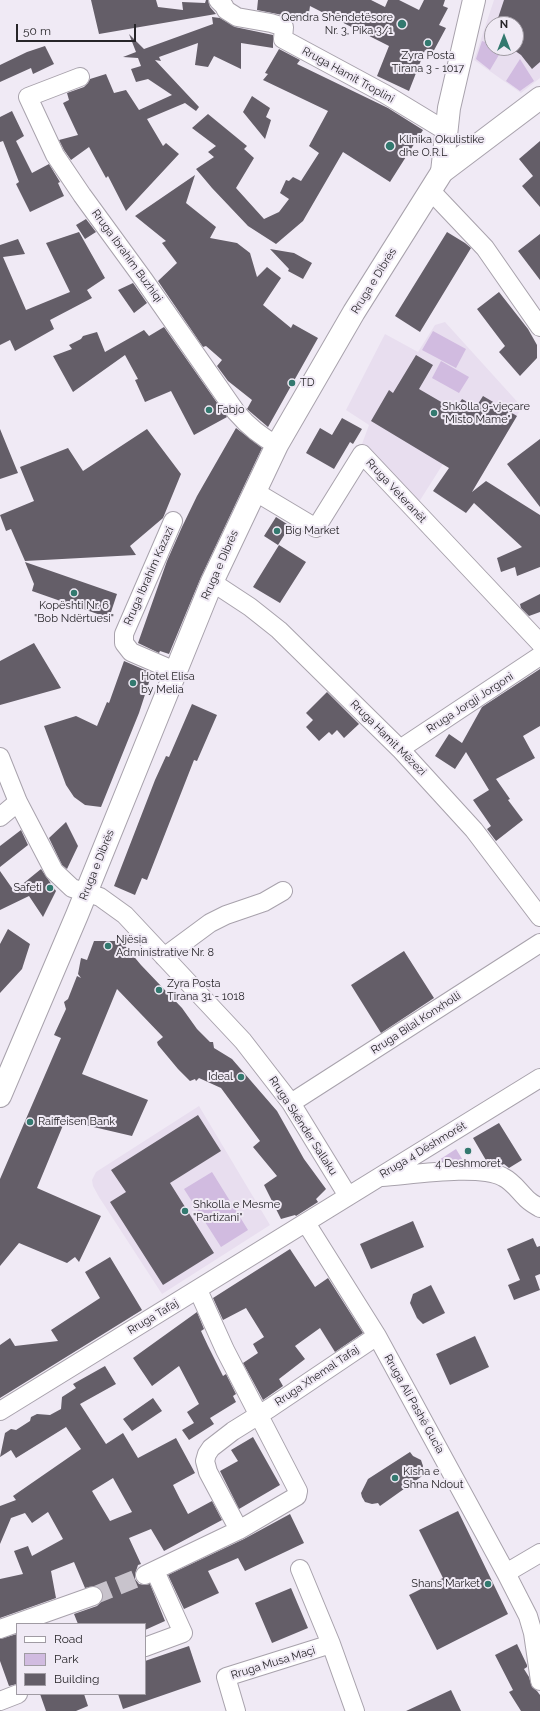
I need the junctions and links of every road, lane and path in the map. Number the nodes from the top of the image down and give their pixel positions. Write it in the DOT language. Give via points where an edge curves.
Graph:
graph roads {
  1 [pos="218,0"];
  2 [pos="474,0"];
  3 [pos="80,77"];
  4 [pos="540,98"];
  5 [pos="446,131"];
  6 [pos="442,172"];
  7 [pos="430,190"];
  8 [pos="540,327"];
  9 [pos="277,445"];
  10 [pos="254,491"];
  11 [pos="173,521"];
  12 [pos="212,582"];
  13 [pos="540,643"];
  14 [pos="540,656"];
  15 [pos="175,671"];
  16 [pos="400,749"];
  17 [pos="0,757"];
  18 [pos="18,802"];
  19 [pos="0,817"];
  20 [pos="283,891"];
  21 [pos="86,893"];
  22 [pos="540,917"];
  23 [pos="540,943"];
  24 [pos="164,957"];
  25 [pos="540,1078"];
  26 [pos="0,1096"];
  27 [pos="291,1103"];
  28 [pos="378,1177"];
  29 [pos="348,1196"];
  30 [pos="540,1208"];
  31 [pos="306,1223"];
  32 [pos="198,1290"];
  33 [pos="377,1336"];
  34 [pos="0,1411"];
  35 [pos="258,1416"];
  36 [pos="239,1530"];
  37 [pos="540,1553"];
  38 [pos="300,1569"];
  39 [pos="506,1573"];
  40 [pos="93,1596"];
  41 [pos="0,1628"];
  42 [pos="331,1644"];
  43 [pos="146,1647"];
  44 [pos="540,1681"];
  45 [pos="16,1695"];
  46 [pos="0,1701"];
  47 [pos="236,1711"];
  48 [pos="355,1711"];
  1 -- 5 [label="street, Rruga Hamit Troplini" via="226,10 237,17 284,27 283,39 385,94"];
  2 -- 5 [label="main road"];
  3 -- 9 [label="street, Rruga Ibrahim Buzhiqi" via="28,97 55,155 236,412 262,438"];
  4 -- 6 [label="main road, Rruga e Dibrës"];
  5 -- 6 [label="main road"];
  6 -- 7 [label="main road, Rruga e Dibrës"];
  7 -- 8 [label="street" via="485,248"];
  7 -- 9 [label="main road, Rruga e Dibrës" via="354,312"];
  9 -- 10 [label="main road, Rruga e Dibrës"];
  10 -- 12 [label="main road, Rruga e Dibrës"];
  10 -- 13 [label="street, Rruga Veteranët" via="316,528 362,454"];
  11 -- 15 [label="street, Rruga Ibrahim Kazazi" via="124,634 124,643 131,652"];
  12 -- 15 [label="main road, Rruga e Dibrës"];
  12 -- 16 [label="street, Rruga Hamit Mëzezi" via="279,630"];
  14 -- 16 [label="street, Rruga Jorgji Jorgoni"];
  15 -- 21 [label="main road, Rruga e Dibrës"];
  16 -- 22 [label="street, Rruga Hamit Mëzezi" via="474,830"];
  17 -- 18 [label="street, Rruga Skënder Sallaku"];
  18 -- 19 [label="street"];
  18 -- 21 [label="street, Rruga Skënder Sallaku" via="54,871 72,888"];
  20 -- 24 [label="street" via="264,902 210,923"];
  21 -- 24 [label="street, Rruga Skënder Sallaku" via="100,897 125,915"];
  21 -- 26 [label="main road, Rruga e Dibrës"];
  23 -- 27 [label="street, Rruga Bilal Konxholli"];
  24 -- 27 [label="street, Rruga Skënder Sallaku" via="243,1041"];
  25 -- 28 [label="street, Rruga 4 Dëshmorët"];
  27 -- 29 [label="street, Rruga Skënder Sallaku"];
  28 -- 29 [label="street, Rruga 4 Dëshmorët"];
  28 -- 30 [label="street" via="460,1171 492,1172 513,1183 527,1199"];
  29 -- 31 [label="street, Rruga 4 Dëshmorët"];
  31 -- 32 [label="street, Rruga Tafaj"];
  31 -- 33 [label="street, Rruga Ali Pashë Gucia"];
  32 -- 34 [label="street, Rruga Tafaj"];
  32 -- 35 [label="street"];
  33 -- 35 [label="street, Rruga Xhemal Tafaj"];
  33 -- 39 [label="street, Rruga Ali Pashë Gucia"];
  35 -- 36 [label="street, Rruga Xhemal Tafaj" via="211,1448 205,1461 208,1472"];
  35 -- 36 [label="street" via="298,1494"];
  36 -- 43 [label="street" via="150,1573 183,1633"];
  37 -- 39 [label="street"];
  38 -- 42 [label="street, Rruga Musa Maçi"];
  39 -- 44 [label="street, Rruga Ali Pashë Gucia" via="534,1633"];
  40 -- 41 [label="street"];
  42 -- 47 [label="street, Rruga Musa Maçi" via="226,1677"];
  42 -- 48 [label="street, Rruga Musa Maçi"];
  45 -- 46 [label="street"];
}
